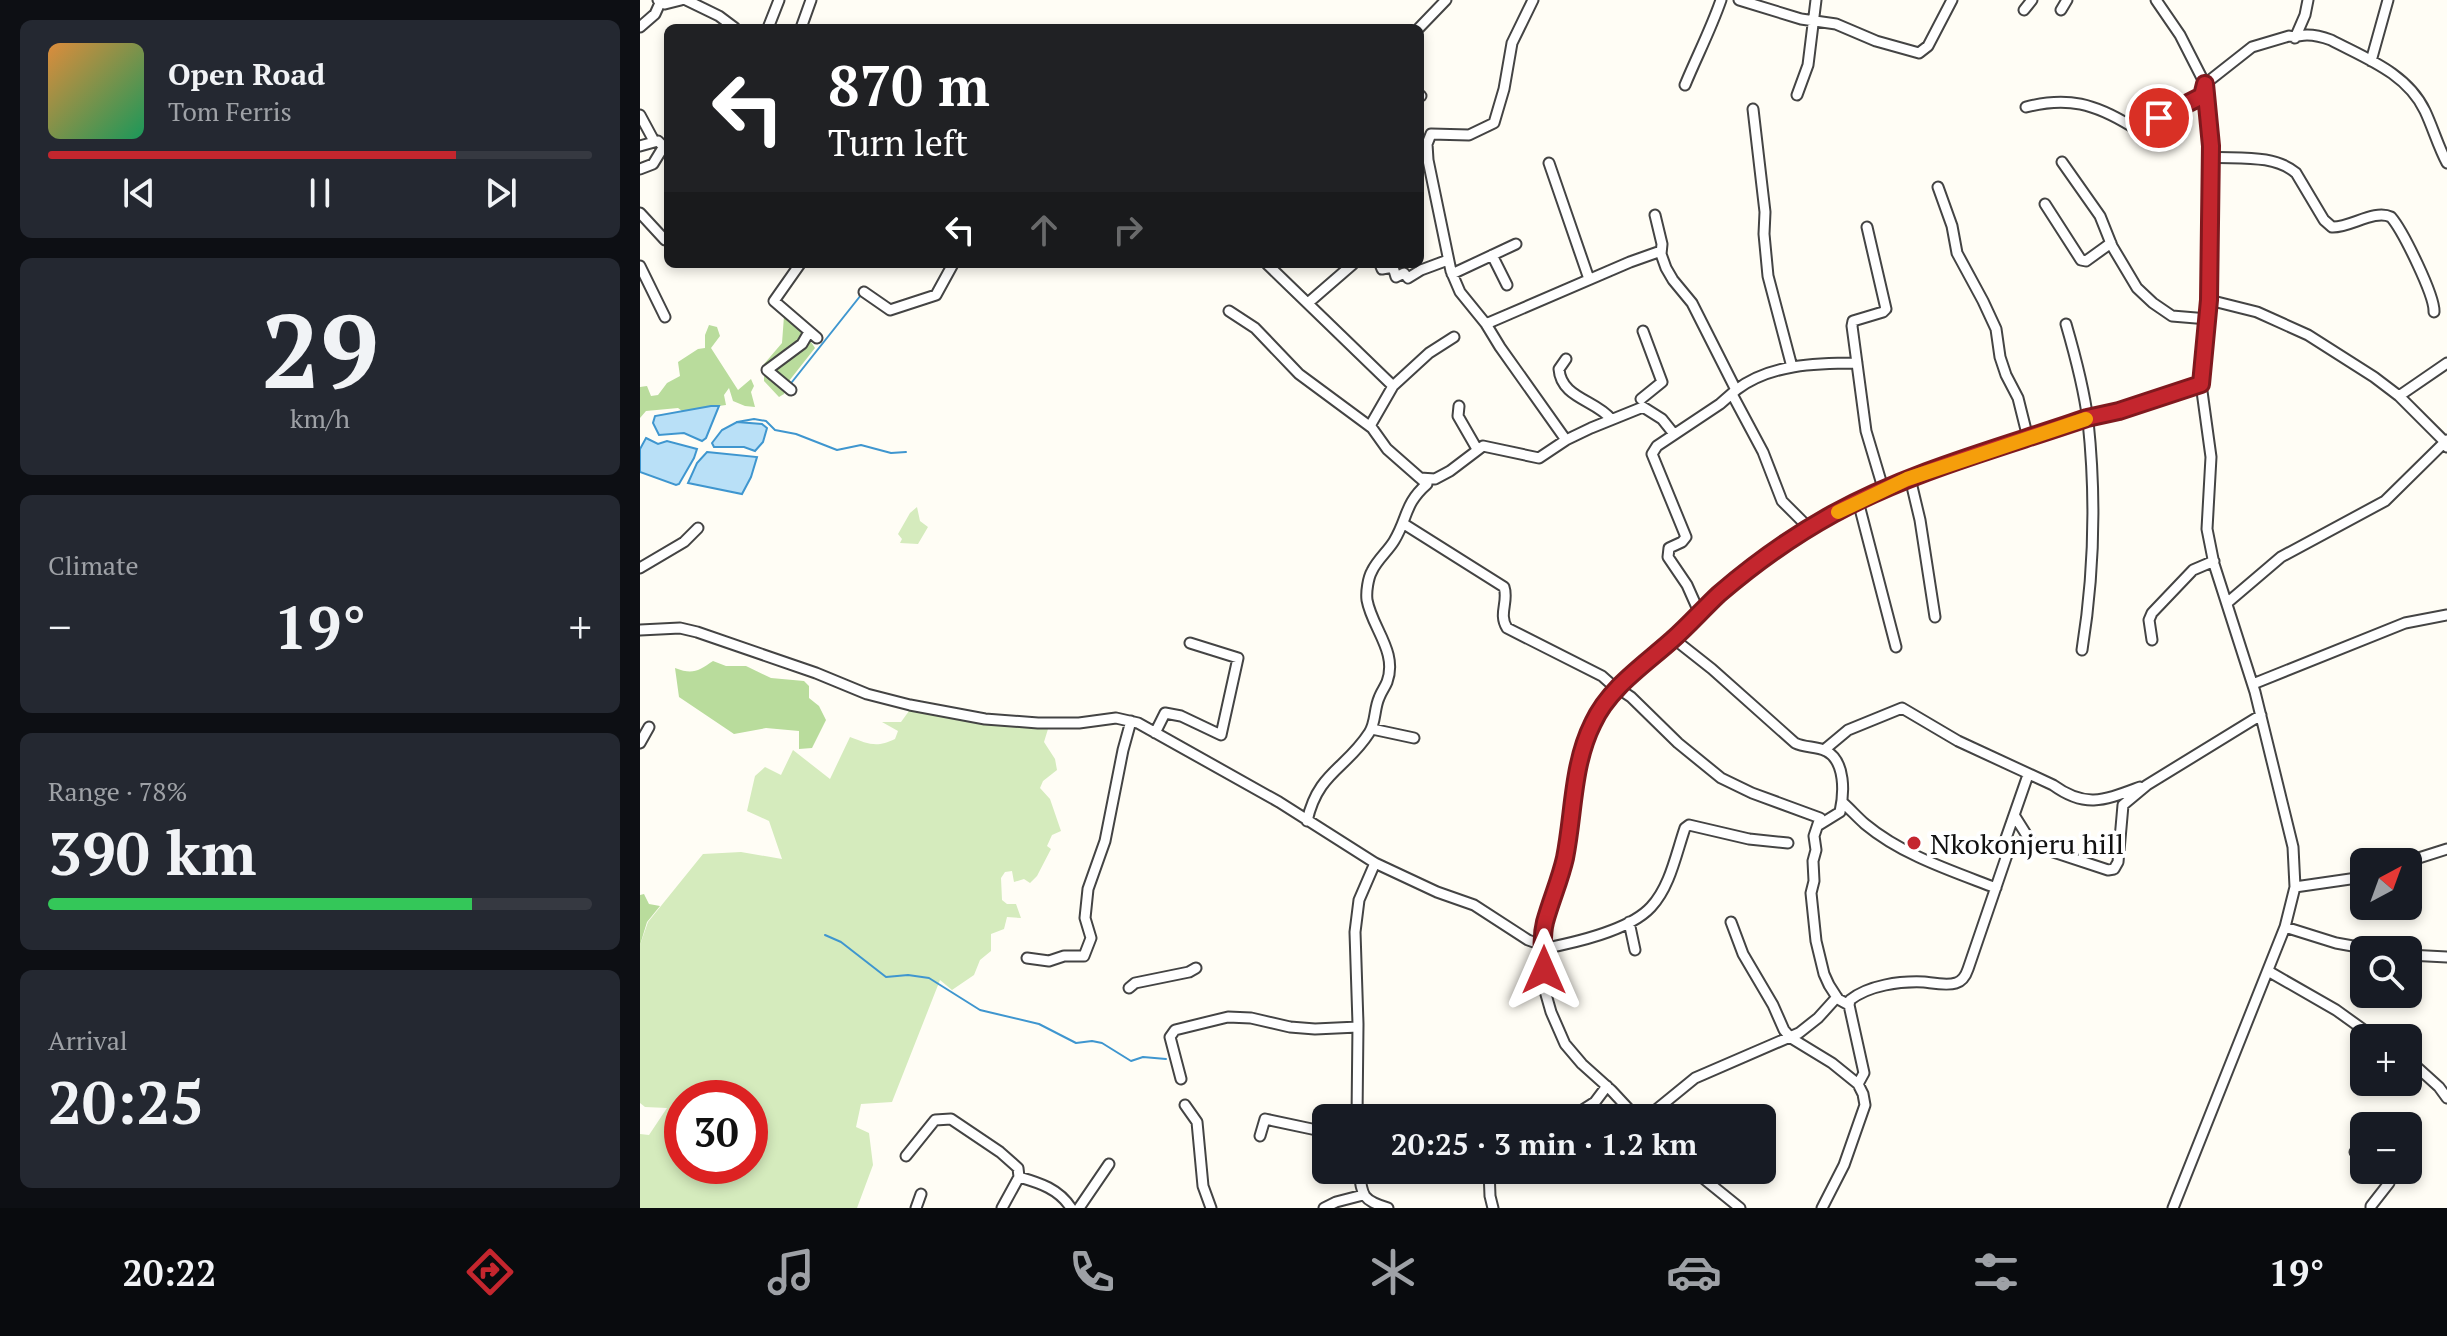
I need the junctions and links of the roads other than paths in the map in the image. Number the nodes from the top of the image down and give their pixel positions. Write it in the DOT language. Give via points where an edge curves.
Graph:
graph roads {
  1 [pos="683,0"];
  2 [pos="779,0"];
  3 [pos="811,0"];
  4 [pos="1446,0"];
  5 [pos="1533,0"];
  6 [pos="1721,0"];
  7 [pos="1739,0"];
  8 [pos="1816,0"];
  9 [pos="1952,0"];
  10 [pos="2032,0"];
  11 [pos="2067,0"];
  12 [pos="2156,0"];
  13 [pos="2308,0"];
  14 [pos="2388,0"];
  15 [pos="659,2"];
  16 [pos="2024,10"];
  17 [pos="2061,10"];
  18 [pos="1814,19"];
  19 [pos="730,24"];
  20 [pos="770,24"];
  21 [pos="802,24"];
  22 [pos="1423,24"];
  23 [pos="640,27"];
  24 [pos="2295,38"];
  25 [pos="2371,61"];
  26 [pos="2205,84"];
  27 [pos="1685,85"];
  28 [pos="1797,95"];
  29 [pos="2026,107"];
  30 [pos="1753,109"];
  31 [pos="640,115"];
  32 [pos="640,146"];
  33 [pos="662,146"];
  34 [pos="2210,157"];
  35 [pos="2062,162"];
  36 [pos="1549,163"];
  37 [pos="2447,163"];
  38 [pos="640,169"];
  39 [pos="1425,172"];
  40 [pos="1938,187"];
  41 [pos="2045,204"];
  42 [pos="640,213"];
  43 [pos="1655,215"];
  44 [pos="1867,227"];
  45 [pos="664,239"];
  46 [pos="2111,243"];
  47 [pos="1516,244"];
  48 [pos="1661,251"];
  49 [pos="1492,255"];
  50 [pos="1448,260"];
  51 [pos="640,266"];
  52 [pos="797,268"];
  53 [pos="951,268"];
  54 [pos="1271,268"];
  55 [pos="1348,268"];
  56 [pos="1393,268"];
  57 [pos="1452,274"];
  58 [pos="1589,279"];
  59 [pos="644,281"];
  60 [pos="1507,285"];
  61 [pos="864,292"];
  62 [pos="2209,300"];
  63 [pos="1308,303"];
  64 [pos="1229,311"];
  65 [pos="2434,312"];
  66 [pos="665,317"];
  67 [pos="2208,319"];
  68 [pos="1486,324"];
  69 [pos="2066,324"];
  70 [pos="1643,331"];
  71 [pos="1454,337"];
  72 [pos="1566,359"];
  73 [pos="1857,363"];
  74 [pos="2447,363"];
  75 [pos="1792,367"];
  76 [pos="2201,384"];
  77 [pos="1393,386"];
  78 [pos="791,390"];
  79 [pos="1734,392"];
  80 [pos="2399,396"];
  81 [pos="1641,399"];
  82 [pos="1459,406"];
  83 [pos="2087,418"];
  84 [pos="1611,419"];
  85 [pos="1370,426"];
  86 [pos="1674,434"];
  87 [pos="2028,438"];
  88 [pos="1566,440"];
  89 [pos="2446,443"];
  90 [pos="1477,449"];
  91 [pos="1420,478"];
  92 [pos="1910,478"];
  93 [pos="1883,488"];
  94 [pos="1858,501"];
  95 [pos="1404,524"];
  96 [pos="698,528"];
  97 [pos="1806,531"];
  98 [pos="2214,561"];
  99 [pos="640,568"];
  100 [pos="2227,603"];
  101 [pos="1699,612"];
  102 [pos="2447,615"];
  103 [pos="1935,617"];
  104 [pos="640,630"];
  105 [pos="1674,639"];
  106 [pos="2152,640"];
  107 [pos="1190,643"];
  108 [pos="1896,647"];
  109 [pos="2082,650"];
  110 [pos="2253,684"];
  111 [pos="1617,691"];
  112 [pos="2261,715"];
  113 [pos="1131,721"];
  114 [pos="649,727"];
  115 [pos="1372,729"];
  116 [pos="1155,733"];
  117 [pos="1414,738"];
  118 [pos="640,743"];
  119 [pos="1824,750"];
  120 [pos="2028,775"];
  121 [pos="2147,785"];
  122 [pos="1842,802"];
  123 [pos="2014,815"];
  124 [pos="1307,821"];
  125 [pos="1818,825"];
  126 [pos="1788,843"];
  127 [pos="2033,845"];
  128 [pos="2010,847"];
  129 [pos="2447,849"];
  130 [pos="2422,857"];
  131 [pos="1375,863"];
  132 [pos="2350,879"];
  133 [pos="2295,887"];
  134 [pos="1996,888"];
  135 [pos="1629,922"];
  136 [pos="1731,922"];
  137 [pos="2285,927"];
  138 [pos="2350,946"];
  139 [pos="1542,947"];
  140 [pos="1635,950"];
  141 [pos="2422,956"];
  142 [pos="2447,957"];
  143 [pos="1027,958"];
  144 [pos="1196,968"];
  145 [pos="2268,971"];
  146 [pos="1129,988"];
  147 [pos="1837,997"];
  148 [pos="1849,1005"];
  149 [pos="2356,1024"];
  150 [pos="1358,1027"];
  151 [pos="1791,1038"];
  152 [pos="2422,1072"];
  153 [pos="1181,1079"];
  154 [pos="1858,1084"];
  155 [pos="1607,1086"];
  156 [pos="2447,1098"];
  157 [pos="1357,1104"];
  158 [pos="1592,1104"];
  159 [pos="1624,1104"];
  160 [pos="1663,1104"];
  161 [pos="1185,1105"];
  162 [pos="1312,1129"];
  163 [pos="1260,1136"];
  164 [pos="906,1156"];
  165 [pos="1109,1164"];
  166 [pos="1019,1177"];
  167 [pos="1361,1184"];
  168 [pos="1490,1184"];
  169 [pos="1710,1184"];
  170 [pos="2388,1184"];
  171 [pos="921,1194"];
  172 [pos="1363,1195"];
  173 [pos="916,1208"];
  174 [pos="1002,1208"];
  175 [pos="1071,1208"];
  176 [pos="1079,1208"];
  177 [pos="1211,1208"];
  178 [pos="1324,1208"];
  179 [pos="1388,1208"];
  180 [pos="1493,1208"];
  181 [pos="1740,1208"];
  182 [pos="1822,1208"];
  183 [pos="2173,1208"];
  184 [pos="2371,1208"];
  1 -- 15 [label="street"];
  1 -- 19 [label="street"];
  2 -- 20 [label="street"];
  3 -- 21 [label="street"];
  4 -- 22 [label="street"];
  5 -- 39 [label="street" via="1512,43 1494,123 1469,135 1429,135"];
  6 -- 27 [label="street"];
  7 -- 18 [label="street"];
  8 -- 18 [label="street"];
  9 -- 18 [label="street" via="1919,53"];
  10 -- 16 [label="street"];
  11 -- 17 [label="street"];
  12 -- 26 [label="street"];
  13 -- 24 [label="street"];
  14 -- 25 [label="street"];
  15 -- 23 [label="street" via="655,14"];
  18 -- 28 [label="street" via="1808,65"];
  24 -- 25 [label="street" via="2303,34 2331,40"];
  24 -- 26 [label="street" via="2252,47"];
  25 -- 37 [label="street" via="2408,86"];
  26 -- 29 [label="street" via="2202,96 2137,127 2082,103"];
  26 -- 34 [label="street"];
  30 -- 75 [label="street" via="1768,276"];
  31 -- 33 [label="street"];
  32 -- 33 [label="street"];
  33 -- 38 [label="street" via="653,164"];
  34 -- 62 [label="street"];
  34 -- 65 [label="street" via="2268,160 2289,167 2332,227 2382,214 2391,217"];
  35 -- 46 [label="street" via="2100,216"];
  36 -- 58 [label="street"];
  39 -- 50 [label="street"];
  40 -- 87 [label="street" via="1957,253 1996,329 2000,357"];
  41 -- 46 [label="street" via="2081,260"];
  42 -- 45 [label="street"];
  43 -- 48 [label="street"];
  44 -- 73 [label="street" via="1886,309 1852,322"];
  46 -- 67 [label="street" via="2137,288 2153,303 2172,316"];
  47 -- 49 [label="street"];
  48 -- 58 [label="street"];
  48 -- 79 [label="street"];
  49 -- 57 [label="street"];
  49 -- 60 [label="street"];
  50 -- 56 [label="street" via="1408,278 1404,273 1396,277"];
  50 -- 57 [label="street"];
  51 -- 59 [label="street"];
  52 -- 78 [label="street" via="774,301 813,335 767,370"];
  53 -- 61 [label="street" via="936,295 890,310"];
  54 -- 63 [label="street"];
  55 -- 63 [label="street"];
  57 -- 68 [label="street"];
  58 -- 68 [label="street"];
  59 -- 66 [label="street"];
  62 -- 67 [label="street"];
  62 -- 80 [label="street" via="2284,322"];
  63 -- 77 [label="street"];
  64 -- 85 [label="street" via="1255,328 1299,374"];
  67 -- 76 [label="street"];
  68 -- 88 [label="street"];
  69 -- 83 [label="street"];
  70 -- 81 [label="street" via="1662,382"];
  71 -- 77 [label="street"];
  72 -- 84 [label="street" via="1559,369 1561,381"];
  73 -- 75 [label="street"];
  73 -- 93 [label="street" via="1866,431"];
  74 -- 80 [label="street"];
  75 -- 79 [label="street"];
  76 -- 83 [label="street"];
  76 -- 98 [label="street" via="2211,457 2206,519"];
  77 -- 85 [label="street"];
  79 -- 86 [label="street"];
  79 -- 97 [label="street" via="1782,501"];
  80 -- 89 [label="street"];
  82 -- 90 [label="street" via="1458,416"];
  83 -- 87 [label="street"];
  83 -- 109 [label="street" via="2092,529"];
  84 -- 86 [label="street" via="1643,407"];
  84 -- 88 [label="street"];
  85 -- 91 [label="street"];
  86 -- 101 [label="street" via="1651,457 1686,537 1669,548 1668,557"];
  87 -- 92 [label="street"];
  88 -- 90 [label="street" via="1539,458 1490,446"];
  89 -- 100 [label="street" via="2385,501 2281,557"];
  90 -- 91 [label="street" via="1435,479"];
  91 -- 95 [label="street" via="1427,484 1406,509"];
  92 -- 93 [label="street"];
  92 -- 103 [label="street"];
  93 -- 94 [label="street"];
  94 -- 97 [label="street"];
  94 -- 108 [label="street"];
  95 -- 111 [label="street" via="1504,587 1507,628 1602,676"];
  95 -- 115 [label="street" via="1372,570 1366,596 1390,667"];
  96 -- 99 [label="street"];
  97 -- 101 [label="street"];
  98 -- 100 [label="street"];
  98 -- 106 [label="street" via="2193,570 2152,613"];
  100 -- 110 [label="street"];
  101 -- 105 [label="street"];
  102 -- 110 [label="street" via="2405,623"];
  104 -- 113 [label="street" via="697,632 886,700 941,711 1038,723"];
  105 -- 111 [label="street"];
  105 -- 119 [label="street" via="1795,743"];
  107 -- 116 [label="street" via="1238,658 1221,735 1165,713"];
  110 -- 112 [label="street"];
  111 -- 125 [label="street" via="1631,697 1721,778 1820,818"];
  111 -- 139 [label="street" via="1594,720 1583,747 1564,861"];
  112 -- 121 [label="street"];
  112 -- 133 [label="street" via="2293,847"];
  113 -- 116 [label="street"];
  113 -- 143 [label="street" via="1105,841 1088,889 1085,918 1091,938 1084,956"];
  114 -- 118 [label="street"];
  115 -- 117 [label="street"];
  115 -- 124 [label="street" via="1329,775 1311,803"];
  116 -- 124 [label="street"];
  119 -- 120 [label="street" via="1848,730 1902,708"];
  119 -- 122 [label="street" via="1840,766"];
  120 -- 121 [label="street" via="2067,795 2093,801"];
  120 -- 123 [label="street"];
  121 -- 127 [label="street" via="2123,805 2114,869"];
  122 -- 125 [label="street" via="1840,812"];
  122 -- 134 [label="street" via="1894,843"];
  123 -- 127 [label="street"];
  123 -- 128 [label="street" via="2005,841"];
  124 -- 131 [label="street"];
  125 -- 147 [label="street" via="1811,893 1816,941 1824,974"];
  126 -- 135 [label="street" via="1689,825 1667,883 1651,908"];
  127 -- 128 [label="street"];
  128 -- 134 [label="street"];
  129 -- 130 [label="street"];
  131 -- 139 [label="street" via="1474,905"];
  131 -- 150 [label="street" via="1357,906"];
  132 -- 133 [label="street"];
  133 -- 137 [label="street"];
  134 -- 148 [label="street" via="1959,982 1890,984 1855,996"];
  135 -- 139 [label="street" via="1573,943"];
  135 -- 140 [label="street"];
  136 -- 151 [label="street" via="1743,954"];
  137 -- 138 [label="street"];
  137 -- 145 [label="street"];
  139 -- 155 [label="street" via="1545,991 1560,1036"];
  141 -- 142 [label="street"];
  144 -- 146 [label="street"];
  145 -- 149 [label="street"];
  145 -- 183 [label="street"];
  147 -- 148 [label="street"];
  147 -- 151 [label="street"];
  148 -- 154 [label="street" via="1864,1073"];
  150 -- 153 [label="street" via="1315,1029 1228,1017 1175,1030 1170,1037"];
  150 -- 157 [label="street"];
  151 -- 154 [label="street"];
  151 -- 160 [label="street" via="1695,1078"];
  152 -- 156 [label="street"];
  154 -- 182 [label="street" via="1865,1105"];
  155 -- 158 [label="street"];
  155 -- 159 [label="street"];
  161 -- 177 [label="street" via="1197,1122 1203,1186"];
  162 -- 163 [label="street" via="1265,1119"];
  164 -- 166 [label="street" via="935,1120 951,1119 1014,1163"];
  165 -- 176 [label="street"];
  166 -- 174 [label="street"];
  166 -- 175 [label="street" via="1055,1191"];
  167 -- 172 [label="street"];
  168 -- 180 [label="street"];
  169 -- 181 [label="street"];
  170 -- 184 [label="street"];
  171 -- 173 [label="street"];
  172 -- 178 [label="street"];
  172 -- 179 [label="street"];
}
